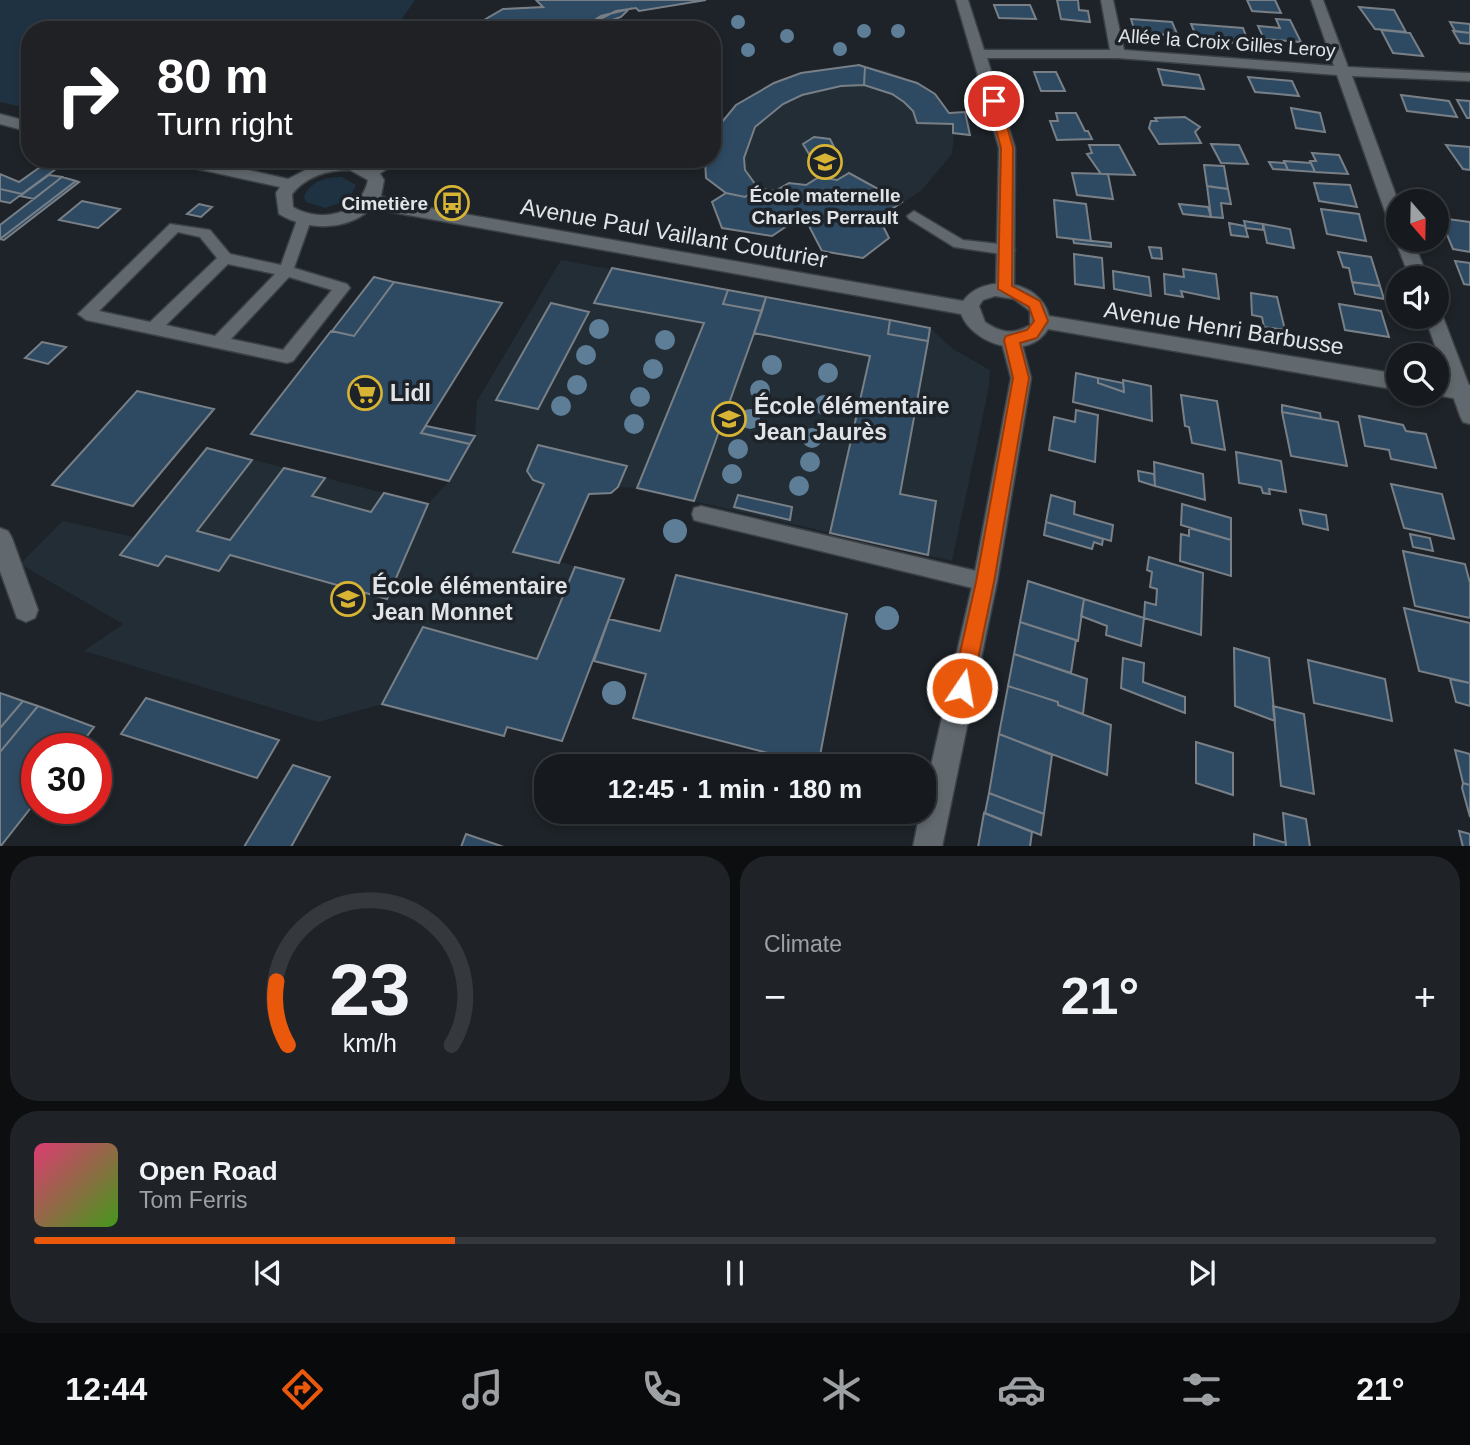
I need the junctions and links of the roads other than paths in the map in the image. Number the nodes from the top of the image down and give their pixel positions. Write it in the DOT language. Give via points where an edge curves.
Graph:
graph roads {
  1 [pos="962,0"];
  2 [pos="1107,0"];
  3 [pos="1317,0"];
  4 [pos="981,54"];
  5 [pos="1118,54"];
  6 [pos="1341,71"];
  7 [pos="1470,77"];
  8 [pos="0,119"];
  9 [pos="21,125"];
  10 [pos="216,168"];
  11 [pos="321,168"];
  12 [pos="359,168"];
  13 [pos="380,168"];
  14 [pos="371,173"];
  15 [pos="290,184"];
  16 [pos="1386,191"];
  17 [pos="372,198"];
  18 [pos="914,216"];
  19 [pos="304,220"];
  20 [pos="1007,250"];
  21 [pos="225,258"];
  22 [pos="286,271"];
  23 [pos="1005,289"];
  24 [pos="968,309"];
  25 [pos="1041,321"];
  26 [pos="153,328"];
  27 [pos="1439,329"];
  28 [pos="1012,340"];
  29 [pos="218,343"];
  30 [pos="1386,380"];
  31 [pos="1466,393"];
  32 [pos="1470,416"];
  33 [pos="701,514"];
  34 [pos="0,538"];
  35 [pos="985,582"];
  36 [pos="26,610"];
  37 [pos="927,846"];
  1 -- 4 [label="street"];
  2 -- 5 [label="street"];
  3 -- 6 [label="street"];
  4 -- 5 [label="street, Allée la Croix Gilles Leroy"];
  4 -- 20 [label="street" via="1007,148"];
  5 -- 6 [label="street, Allée la Croix Gilles Leroy"];
  6 -- 7 [label="street, Allée la Croix Gilles Leroy"];
  6 -- 16 [label="street"];
  8 -- 9 [label="street"];
  10 -- 15 [label="street"];
  11 -- 15 [label="street"];
  12 -- 14 [label="street"];
  13 -- 14 [label="lane"];
  14 -- 17 [label="street" via="376,180"];
  15 -- 19 [label="street" via="282,202 285,210"];
  17 -- 19 [label="street" via="334,220"];
  17 -- 24 [label="street, Avenue Paul Vaillant Couturier" via="391,206"];
  18 -- 20 [label="lane" via="959,244"];
  19 -- 22 [label="lane"];
  20 -- 23 [label="street"];
  21 -- 22 [label="lane"];
  21 -- 26 [label="lane"];
  21 -- 26 [label="lane" via="205,233 175,227 86,314"];
  22 -- 29 [label="lane"];
  22 -- 29 [label="lane" via="342,288 287,357"];
  23 -- 24 [label="street" via="976,295"];
  23 -- 25 [label="street" via="1035,304"];
  24 -- 28 [label="street" via="976,326"];
  25 -- 28 [label="street" via="1032,335"];
  25 -- 30 [label="street, Avenue Henri Barbusse"];
  26 -- 29 [label="lane"];
  27 -- 31 [label="street"];
  28 -- 35 [label="street" via="1021,378"];
  31 -- 32 [label="street"];
  33 -- 35 [label="lane"];
  34 -- 36 [label="street"];
  35 -- 37 [label="street"];
}
